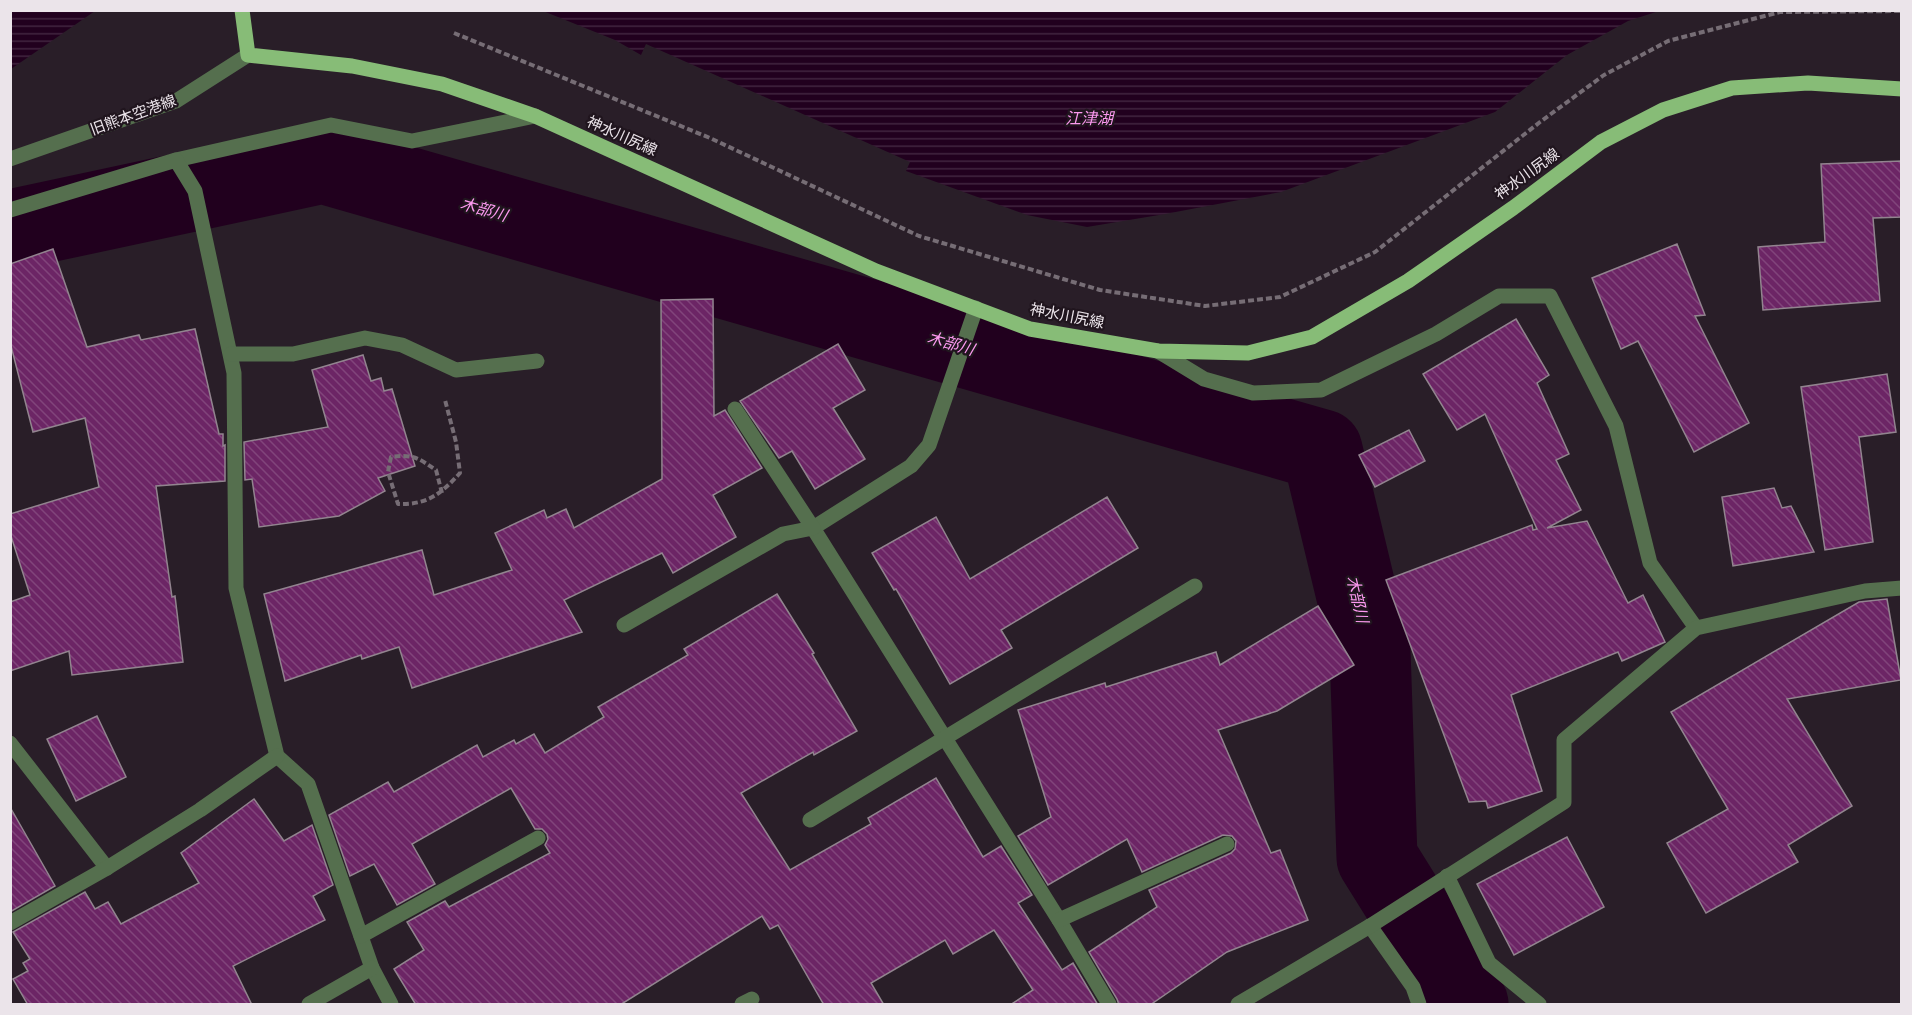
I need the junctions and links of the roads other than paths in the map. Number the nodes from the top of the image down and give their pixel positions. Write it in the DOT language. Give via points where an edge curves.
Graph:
graph roads {
  1 [pos="242,10"];
  2 [pos="248,55"];
  3 [pos="1902,89"];
  4 [pos="535,116"];
  5 [pos="10,159"];
  6 [pos="176,160"];
  7 [pos="10,210"];
  8 [pos="976,308"];
  9 [pos="1158,351"];
  10 [pos="231,354"];
  11 [pos="537,362"];
  12 [pos="735,409"];
  13 [pos="813,528"];
  14 [pos="1195,586"];
  15 [pos="1902,588"];
  16 [pos="624,625"];
  17 [pos="1696,628"];
  18 [pos="945,739"];
  19 [pos="10,743"];
  20 [pos="277,756"];
  21 [pos="810,820"];
  22 [pos="538,838"];
  23 [pos="1227,844"];
  24 [pos="107,867"];
  25 [pos="1447,876"];
  26 [pos="1059,920"];
  27 [pos="10,923"];
  28 [pos="1370,926"];
  29 [pos="361,936"];
  30 [pos="372,968"];
  31 [pos="309,1005"];
  32 [pos="391,1005"];
  33 [pos="1109,1005"];
  34 [pos="1238,1005"];
  35 [pos="1419,1005"];
  36 [pos="1539,1005"];
  1 -- 2 [label="main road"];
  2 -- 4 [label="main road, 神水川尻線" via="352,66 442,84"];
  2 -- 5 [label="street, 旧熊本空港線" via="176,100"];
  3 -- 9 [label="main road, 神水川尻線" via="1808,83 1732,88 1663,110 1601,142 1408,280 1312,337 1248,353"];
  4 -- 6 [label="street" via="412,141 331,125"];
  4 -- 8 [label="main road, 神水川尻線" via="876,271"];
  6 -- 7 [label="street"];
  6 -- 10 [label="street" via="195,191"];
  8 -- 9 [label="main road, 神水川尻線" via="1030,329"];
  8 -- 13 [label="street" via="928,445 911,466"];
  9 -- 17 [label="street" via="1204,379 1253,393 1320,390 1436,334 1499,296 1550,296 1616,426 1650,563"];
  10 -- 11 [label="street" via="293,354 365,338 402,345 456,370"];
  10 -- 20 [label="street" via="236,588"];
  12 -- 13 [label="street"];
  13 -- 16 [label="street" via="783,534"];
  13 -- 18 [label="street"];
  14 -- 18 [label="street"];
  15 -- 17 [label="street" via="1865,591"];
  17 -- 25 [label="street" via="1564,740 1564,802"];
  18 -- 21 [label="street"];
  18 -- 26 [label="street"];
  19 -- 24 [label="street"];
  20 -- 24 [label="street" via="200,810"];
  20 -- 29 [label="street" via="308,784"];
  22 -- 29 [label="street"];
  23 -- 26 [label="street"];
  24 -- 27 [label="street"];
  25 -- 28 [label="street"];
  25 -- 36 [label="street" via="1489,963"];
  26 -- 33 [label="street"];
  28 -- 34 [label="street"];
  28 -- 35 [label="street" via="1413,987"];
  29 -- 30 [label="street"];
  30 -- 31 [label="street"];
  30 -- 32 [label="street"];
}
